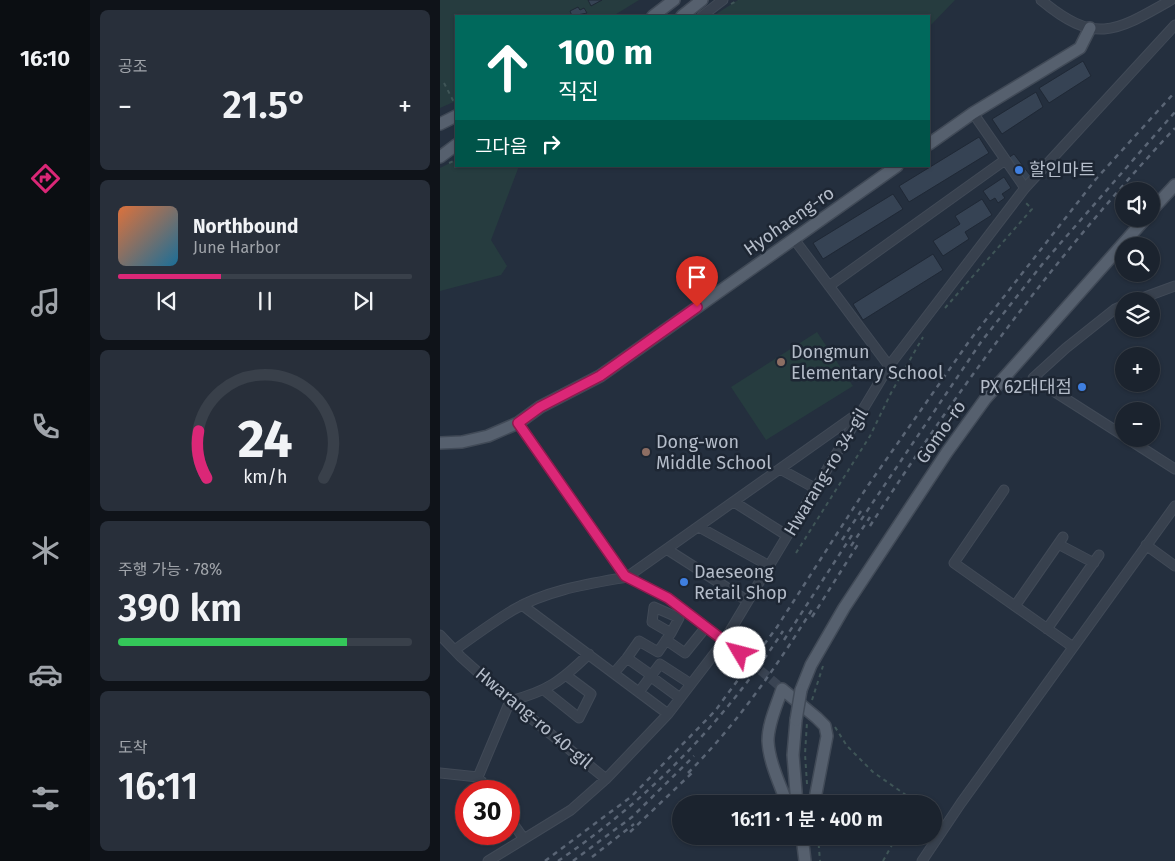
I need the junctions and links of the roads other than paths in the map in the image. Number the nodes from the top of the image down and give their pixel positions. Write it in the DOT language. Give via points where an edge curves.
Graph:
graph roads {
  1 [pos="674,0"];
  2 [pos="702,0"];
  3 [pos="723,0"];
  4 [pos="1041,0"];
  5 [pos="1171,0"];
  6 [pos="654,15"];
  7 [pos="683,15"];
  8 [pos="703,15"];
  9 [pos="1175,25"];
  10 [pos="1090,28"];
  11 [pos="973,113"];
  12 [pos="455,116"];
  13 [pos="440,123"];
  14 [pos="930,143"];
  15 [pos="455,145"];
  16 [pos="455,146"];
  17 [pos="440,152"];
  18 [pos="440,157"];
  19 [pos="1005,160"];
  20 [pos="896,167"];
  21 [pos="1175,185"];
  22 [pos="1024,188"];
  23 [pos="1160,202"];
  24 [pos="1138,227"];
  25 [pos="794,239"];
  26 [pos="829,286"];
  27 [pos="1175,286"];
  28 [pos="1159,292"];
  29 [pos="1115,309"];
  30 [pos="889,366"];
  31 [pos="863,409"];
  32 [pos="518,423"];
  33 [pos="1115,430"];
  34 [pos="440,443"];
  35 [pos="1141,447"];
  36 [pos="780,469"];
  37 [pos="1175,469"];
  38 [pos="811,486"];
  39 [pos="1004,490"];
  40 [pos="734,502"];
  41 [pos="1175,506"];
  42 [pos="699,527"];
  43 [pos="782,533"];
  44 [pos="1146,545"];
  45 [pos="668,550"];
  46 [pos="1099,555"];
  47 [pos="764,563"];
  48 [pos="1094,563"];
  49 [pos="1175,566"];
  50 [pos="627,578"];
  51 [pos="743,598"];
  52 [pos="522,605"];
  53 [pos="1015,606"];
  54 [pos="706,627"];
  55 [pos="1047,629"];
  56 [pos="440,634"];
  57 [pos="724,640"];
  58 [pos="1073,647"];
  59 [pos="458,653"];
  60 [pos="740,653"];
  61 [pos="589,654"];
  62 [pos="627,658"];
  63 [pos="614,673"];
  64 [pos="567,676"];
  65 [pos="651,676"];
  66 [pos="691,684"];
  67 [pos="544,690"];
  68 [pos="638,692"];
  69 [pos="680,698"];
  70 [pos="510,701"];
  71 [pos="668,714"];
  72 [pos="440,774"];
  73 [pos="478,777"];
  74 [pos="606,779"];
  75 [pos="480,780"];
  76 [pos="784,795"];
  77 [pos="796,795"];
  78 [pos="816,795"];
  79 [pos="520,833"];
  80 [pos="524,839"];
  81 [pos="803,845"];
  82 [pos="488,861"];
  83 [pos="805,861"];
  84 [pos="922,861"];
  1 -- 6 [label="main road"];
  2 -- 7 [label="main road"];
  3 -- 8 [label="street"];
  4 -- 10 [label="street" via="1063,18"];
  5 -- 10 [label="street" via="1127,25 1106,30"];
  9 -- 22 [label="street, Hwarang-ro 34-gil"];
  10 -- 11 [label="main road" via="1080,48"];
  11 -- 14 [label="main road"];
  11 -- 19 [label="street"];
  12 -- 13 [label="main road"];
  15 -- 17 [label="main road"];
  16 -- 18 [label="main road"];
  19 -- 22 [label="street"];
  19 -- 26 [label="street"];
  20 -- 25 [label="main road, Hyohaeng-ro"];
  21 -- 23 [label="main road"];
  22 -- 30 [label="street, Hwarang-ro 34-gil"];
  24 -- 77 [label="main road, Gomo-ro, bridge" via="986,398 844,608 811,665 801,690 794,755"];
  25 -- 26 [label="street"];
  25 -- 32 [label="main road, Hyohaeng-ro" via="600,376 540,407"];
  26 -- 30 [label="street"];
  27 -- 28 [label="street"];
  29 -- 33 [label="street" via="1033,378"];
  30 -- 31 [label="street, Hwarang-ro 34-gil"];
  31 -- 36 [label="street"];
  31 -- 57 [label="street, Hwarang-ro 34-gil"];
  32 -- 34 [label="main road, Hyohaeng-ro" via="488,436"];
  32 -- 50 [label="street"];
  35 -- 37 [label="street"];
  36 -- 38 [label="street"];
  36 -- 40 [label="street"];
  39 -- 53 [label="street" via="954,563"];
  40 -- 42 [label="street"];
  40 -- 43 [label="street, Hwarang-ro 34-gil"];
  41 -- 44 [label="street"];
  42 -- 45 [label="street"];
  42 -- 47 [label="street"];
  44 -- 49 [label="street"];
  44 -- 58 [label="street"];
  45 -- 50 [label="street"];
  45 -- 51 [label="street"];
  46 -- 48 [label="street"];
  48 -- 53 [label="street" via="1061,541"];
  48 -- 55 [label="street"];
  50 -- 52 [label="street" via="560,591"];
  50 -- 54 [label="street" via="668,598"];
  52 -- 59 [label="street" via="490,624"];
  52 -- 61 [label="street"];
  53 -- 55 [label="street"];
  54 -- 57 [label="street"];
  54 -- 62 [label="street" via="684,653 668,637 658,652 639,641"];
  55 -- 58 [label="street"];
  56 -- 59 [label="street, Hwarang-ro 40-gil"];
  57 -- 60 [label="street"];
  57 -- 66 [label="street, Hwarang-ro 34-gil"];
  58 -- 84 [label="street"];
  59 -- 70 [label="street, Hwarang-ro 40-gil"];
  61 -- 63 [label="street"];
  61 -- 64 [label="street"];
  62 -- 63 [label="street"];
  62 -- 65 [label="street"];
  63 -- 68 [label="street"];
  64 -- 67 [label="street"];
  64 -- 67 [label="street" via="591,694 579,718"];
  65 -- 66 [label="street" via="660,664"];
  65 -- 68 [label="street"];
  65 -- 69 [label="street"];
  66 -- 69 [label="street, Hwarang-ro 34-gil"];
  67 -- 70 [label="street"];
  68 -- 71 [label="street"];
  69 -- 71 [label="street, Hwarang-ro 34-gil"];
  70 -- 73 [label="street"];
  70 -- 74 [label="street, Hwarang-ro 40-gil"];
  71 -- 74 [label="street, Hwarang-ro 34-gil"];
  72 -- 73 [label="street"];
  73 -- 75 [label="street"];
  74 -- 80 [label="street, Hwarang-ro 34-gil" via="571,810"];
  76 -- 78 [label="main road" via="768,741 781,687 825,726 827,736"];
  79 -- 80 [label="street"];
  80 -- 82 [label="street, Hwarang-ro 34-gil"];
  81 -- 83 [label="main road"];
}
